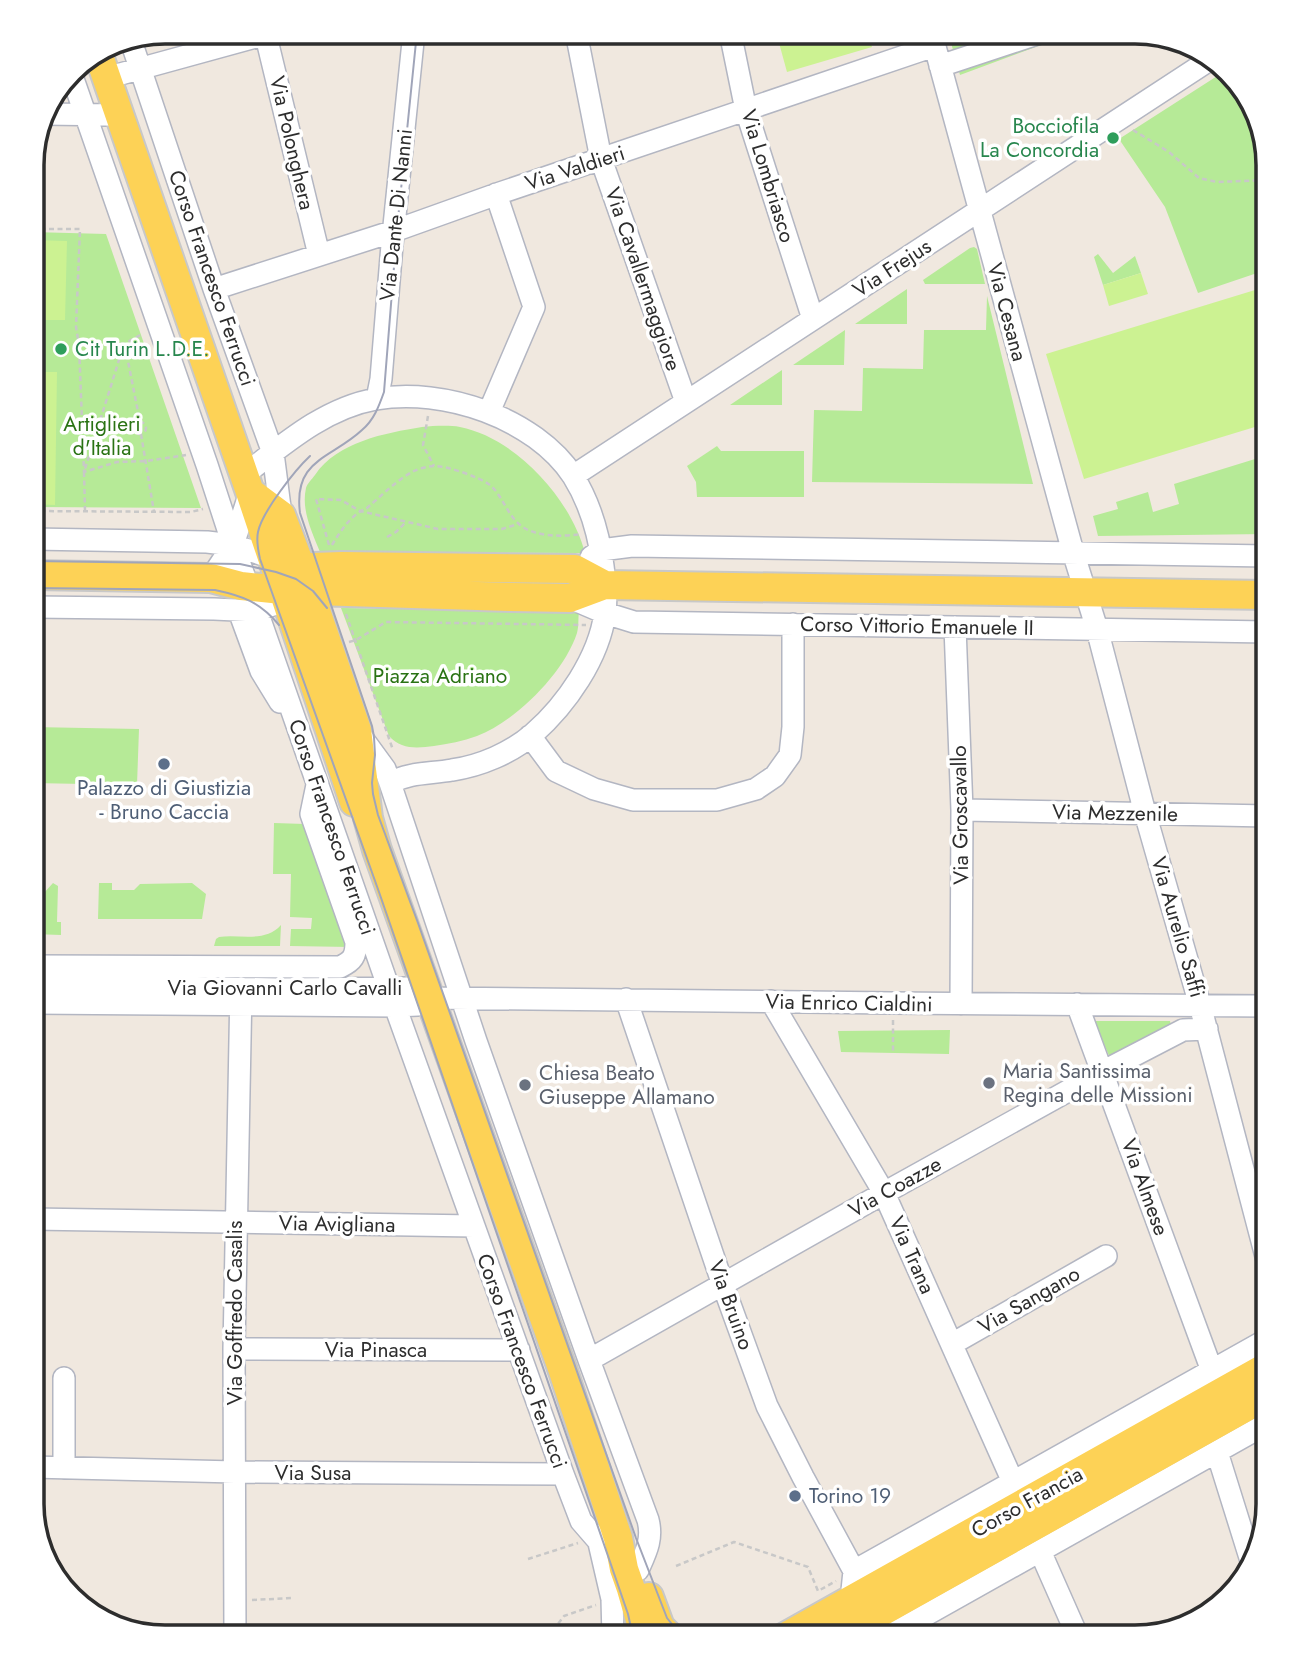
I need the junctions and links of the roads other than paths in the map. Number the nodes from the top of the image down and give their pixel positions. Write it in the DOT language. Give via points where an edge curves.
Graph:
graph roads {
  1 [pos="226,44"];
  2 [pos="272,44"];
  3 [pos="413,44"];
  4 [pos="578,44"];
  5 [pos="732,44"];
  6 [pos="962,44"];
  7 [pos="134,48"];
  8 [pos="935,48"];
  9 [pos="1203,65"];
  10 [pos="103,67"];
  11 [pos="141,68"];
  12 [pos="74,85"];
  13 [pos="746,110"];
  14 [pos="55,114"];
  15 [pos="85,115"];
  16 [pos="119,115"];
  17 [pos="601,159"];
  18 [pos="496,194"];
  19 [pos="980,210"];
  20 [pos="394,230"];
  21 [pos="319,255"];
  22 [pos="214,289"];
  23 [pos="813,319"];
  24 [pos="377,399"];
  25 [pos="686,402"];
  26 [pos="489,412"];
  27 [pos="273,453"];
  28 [pos="573,477"];
  29 [pos="247,483"];
  30 [pos="281,515"];
  31 [pos="44,540"];
  32 [pos="601,550"];
  33 [pos="1073,552"];
  34 [pos="1256,556"];
  35 [pos="575,569"];
  36 [pos="44,575"];
  37 [pos="287,579"];
  38 [pos="605,584"];
  39 [pos="244,585"];
  40 [pos="1086,592"];
  41 [pos="1256,595"];
  42 [pos="570,597"];
  43 [pos="44,607"];
  44 [pos="605,613"];
  45 [pos="793,624"];
  46 [pos="956,627"];
  47 [pos="1097,629"];
  48 [pos="1256,632"];
  49 [pos="357,730"];
  50 [pos="530,736"];
  51 [pos="396,779"];
  52 [pos="317,783"];
  53 [pos="962,810"];
  54 [pos="1145,813"];
  55 [pos="1256,821"];
  56 [pos="377,850"];
  57 [pos="276,966"];
  58 [pos="44,969"];
  59 [pos="72,976"];
  60 [pos="204,977"];
  61 [pos="44,982"];
  62 [pos="277,989"];
  63 [pos="241,996"];
  64 [pos="392,997"];
  65 [pos="429,998"];
  66 [pos="462,998"];
  67 [pos="626,999"];
  68 [pos="771,1001"];
  69 [pos="44,1003"];
  70 [pos="961,1004"];
  71 [pos="1077,1004"];
  72 [pos="1200,1005"];
  73 [pos="1256,1006"];
  74 [pos="1207,1029"];
  75 [pos="1102,1072"];
  76 [pos="884,1193"];
  77 [pos="1256,1215"];
  78 [pos="44,1219"];
  79 [pos="235,1223"];
  80 [pos="474,1226"];
  81 [pos="1106,1256"];
  82 [pos="723,1285"];
  83 [pos="952,1344"];
  84 [pos="1256,1346"];
  85 [pos="234,1349"];
  86 [pos="519,1350"];
  87 [pos="589,1360"];
  88 [pos="1212,1371"];
  89 [pos="1256,1374"];
  90 [pos="64,1378"];
  91 [pos="1256,1402"];
  92 [pos="1256,1430"];
  93 [pos="1217,1452"];
  94 [pos="44,1467"];
  95 [pos="64,1468"];
  96 [pos="235,1472"];
  97 [pos="563,1474"];
  98 [pos="1013,1482"];
  99 [pos="1247,1549"];
  100 [pos="614,1550"];
  101 [pos="1040,1551"];
  102 [pos="854,1571"];
  103 [pos="857,1612"];
  104 [pos="235,1625"];
  105 [pos="613,1625"];
  106 [pos="641,1625"];
  107 [pos="659,1625"];
  108 [pos="820,1625"];
  109 [pos="847,1625"];
  110 [pos="876,1625"];
  111 [pos="908,1625"];
  112 [pos="1073,1625"];
  1 -- 11 [label="street"];
  2 -- 21 [label="street, Via Polonghera"];
  3 -- 20 [label="street, Via Dante Di Nanni"];
  4 -- 17 [label="street, Via Cavallermaggiore"];
  5 -- 13 [label="street, Via Lombriasco"];
  6 -- 8 [label="street, Via Valdieri"];
  7 -- 11 [label="street, Corso Francesco Ferrucci"];
  8 -- 13 [label="street, Via Valdieri"];
  8 -- 19 [label="street, Via Cesana"];
  9 -- 19 [label="street, Via Frejus"];
  10 -- 11 [label="street"];
  10 -- 16 [label="main road, Corso Francesco Ferrucci"];
  11 -- 22 [label="street, Corso Francesco Ferrucci"];
  12 -- 15 [label="street, Corso Francesco Ferrucci"];
  13 -- 17 [label="street, Via Valdieri"];
  13 -- 23 [label="street, Via Lombriasco"];
  14 -- 15 [label="street"];
  15 -- 16 [label="street"];
  15 -- 39 [label="street, Corso Francesco Ferrucci" via="203,452"];
  16 -- 29 [label="main road, Corso Francesco Ferrucci"];
  17 -- 18 [label="street, Via Valdieri"];
  17 -- 25 [label="street, Via Cavallermaggiore"];
  18 -- 20 [label="street, Via Valdieri"];
  18 -- 26 [label="street" via="534,307"];
  19 -- 23 [label="street, Via Frejus"];
  19 -- 33 [label="street, Via Cesana"];
  20 -- 21 [label="street, Via Valdieri"];
  20 -- 24 [label="street, Via Dante Di Nanni"];
  21 -- 22 [label="street, Via Valdieri"];
  22 -- 27 [label="street, Corso Francesco Ferrucci"];
  23 -- 25 [label="street, Via Frejus"];
  24 -- 26 [label="street" via="431,397"];
  24 -- 27 [label="street" via="324,418"];
  25 -- 28 [label="street, Via Frejus"];
  26 -- 28 [label="street" via="550,450"];
  27 -- 29 [label="street"];
  27 -- 30 [label="street, Corso Francesco Ferrucci"];
  28 -- 32 [label="street"];
  29 -- 30 [label="main road"];
  29 -- 37 [label="main road, Corso Francesco Ferrucci"];
  29 -- 39 [label="street"];
  30 -- 37 [label="main road, Corso Francesco Ferrucci"];
  31 -- 39 [label="street, Corso Vittorio Emanuele II" via="206,542"];
  32 -- 33 [label="street" via="632,546"];
  32 -- 35 [label="street"];
  32 -- 38 [label="street"];
  33 -- 34 [label="street"];
  33 -- 40 [label="street, Via Cesana"];
  35 -- 37 [label="main road, Corso Vittorio Emanuele II" via="342,566"];
  35 -- 38 [label="main road, Corso Vittorio Emanuele II"];
  36 -- 39 [label="main road, Corso Vittorio Emanuele II" via="211,578"];
  37 -- 39 [label="main road, Corso Vittorio Emanuele II"];
  37 -- 39 [label="street, Corso Vittorio Emanuele II"];
  37 -- 42 [label="main road, Corso Vittorio Emanuele II"];
  37 -- 49 [label="main road, Corso Francesco Ferrucci"];
  37 -- 56 [label="main road" via="356,808"];
  38 -- 40 [label="main road, Corso Vittorio Emanuele II"];
  38 -- 42 [label="main road, Corso Vittorio Emanuele II"];
  38 -- 44 [label="street"];
  39 -- 43 [label="street, Corso Vittorio Emanuele II" via="214,609"];
  39 -- 52 [label="street, Corso Francesco Ferrucci"];
  40 -- 41 [label="main road, Corso Vittorio Emanuele II"];
  40 -- 47 [label="street, Via Aurelio Saffi"];
  42 -- 44 [label="street, Corso Vittorio Emanuele II"];
  44 -- 45 [label="street, Corso Vittorio Emanuele II" via="634,622"];
  44 -- 50 [label="street" via="598,640 579,678 549,720"];
  45 -- 46 [label="street, Corso Vittorio Emanuele II"];
  45 -- 50 [label="street" via="790,755 775,776 757,789 717,800 633,800 556,771"];
  46 -- 47 [label="street, Corso Vittorio Emanuele II"];
  46 -- 53 [label="street, Via Groscavallo"];
  47 -- 48 [label="street, Corso Vittorio Emanuele II"];
  47 -- 54 [label="street, Via Aurelio Saffi"];
  49 -- 51 [label="street, Corso Francesco Ferrucci"];
  49 -- 56 [label="main road, Corso Francesco Ferrucci" via="368,818"];
  50 -- 51 [label="street" via="477,764"];
  51 -- 66 [label="street, Corso Francesco Ferrucci"];
  52 -- 57 [label="street" via="311,814 356,953 340,967"];
  52 -- 64 [label="street, Corso Francesco Ferrucci"];
  53 -- 54 [label="street, Via Mezzenile"];
  53 -- 70 [label="street, Via Groscavallo"];
  54 -- 55 [label="street, Via Mezzenile"];
  54 -- 72 [label="street, Via Aurelio Saffi"];
  56 -- 65 [label="main road, Corso Francesco Ferrucci"];
  57 -- 60 [label="street"];
  57 -- 62 [label="street"];
  58 -- 59 [label="street"];
  59 -- 60 [label="street, Via Giovanni Carlo Cavalli"];
  59 -- 61 [label="street, Via Giovanni Carlo Cavalli"];
  60 -- 63 [label="street, Via Giovanni Carlo Cavalli"];
  62 -- 63 [label="street, Via Giovanni Carlo Cavalli"];
  62 -- 64 [label="street, Via Giovanni Carlo Cavalli"];
  63 -- 64 [label="street, Via Giovanni Carlo Cavalli"];
  63 -- 69 [label="street, Via Giovanni Carlo Cavalli"];
  63 -- 79 [label="street, Via Goffredo Casalis"];
  64 -- 65 [label="street, Via Giovanni Carlo Cavalli" via="412,988"];
  64 -- 80 [label="street, Corso Francesco Ferrucci"];
  65 -- 66 [label="street, Via Enrico Cialdini"];
  65 -- 100 [label="main road, Corso Francesco Ferrucci" via="563,1371"];
  66 -- 67 [label="street, Via Enrico Cialdini"];
  66 -- 87 [label="street, Corso Francesco Ferrucci"];
  67 -- 68 [label="street, Via Enrico Cialdini"];
  67 -- 82 [label="street, Via Bruino"];
  68 -- 70 [label="street, Via Enrico Cialdini"];
  68 -- 76 [label="street, Via Trana"];
  70 -- 71 [label="street, Via Enrico Cialdini"];
  71 -- 72 [label="street, Via Enrico Cialdini"];
  71 -- 75 [label="street, Via Almese"];
  72 -- 73 [label="street, Via Enrico Cialdini"];
  72 -- 74 [label="street, Via Aurelio Saffi"];
  74 -- 75 [label="street, Via Coazze" via="1184,1030"];
  74 -- 77 [label="street, Via Aurelio Saffi"];
  75 -- 76 [label="street, Via Coazze"];
  75 -- 88 [label="street, Via Almese"];
  76 -- 82 [label="street, Via Coazze"];
  76 -- 83 [label="street, Via Trana"];
  78 -- 79 [label="street, Via Avigliana"];
  79 -- 80 [label="street, Via Avigliana"];
  79 -- 85 [label="street, Via Goffredo Casalis"];
  80 -- 86 [label="street, Corso Francesco Ferrucci"];
  81 -- 83 [label="street, Via Sangano"];
  82 -- 87 [label="street, Via Coazze"];
  82 -- 102 [label="street, Via Bruino" via="773,1418"];
  83 -- 98 [label="street, Via Trana"];
  84 -- 88 [label="street, Corso Francia"];
  85 -- 86 [label="street, Via Pinasca"];
  85 -- 96 [label="street, Via Goffredo Casalis"];
  86 -- 97 [label="street, Corso Francesco Ferrucci"];
  87 -- 100 [label="street, Corso Francesco Ferrucci" via="650,1528 649,1545"];
  88 -- 98 [label="street, Corso Francia"];
  89 -- 103 [label="main road, Corso Francia"];
  90 -- 95 [label="street"];
  91 -- 103 [label="main road, Corso Francia"];
  92 -- 93 [label="street"];
  93 -- 99 [label="street"];
  93 -- 101 [label="street"];
  94 -- 95 [label="street, Via Susa"];
  95 -- 96 [label="street, Via Susa"];
  96 -- 97 [label="street, Via Susa"];
  96 -- 104 [label="street, Via Goffredo Casalis"];
  97 -- 100 [label="street, Corso Francesco Ferrucci" via="581,1521"];
  98 -- 102 [label="street, Corso Francia"];
  100 -- 105 [label="street"];
  100 -- 106 [label="main road"];
  100 -- 107 [label="main road"];
  101 -- 111 [label="street"];
  101 -- 112 [label="street"];
  102 -- 103 [label="street"];
  103 -- 108 [label="main road, Corso Francia"];
  103 -- 109 [label="main road, Corso Francia"];
  103 -- 110 [label="street"];
}
